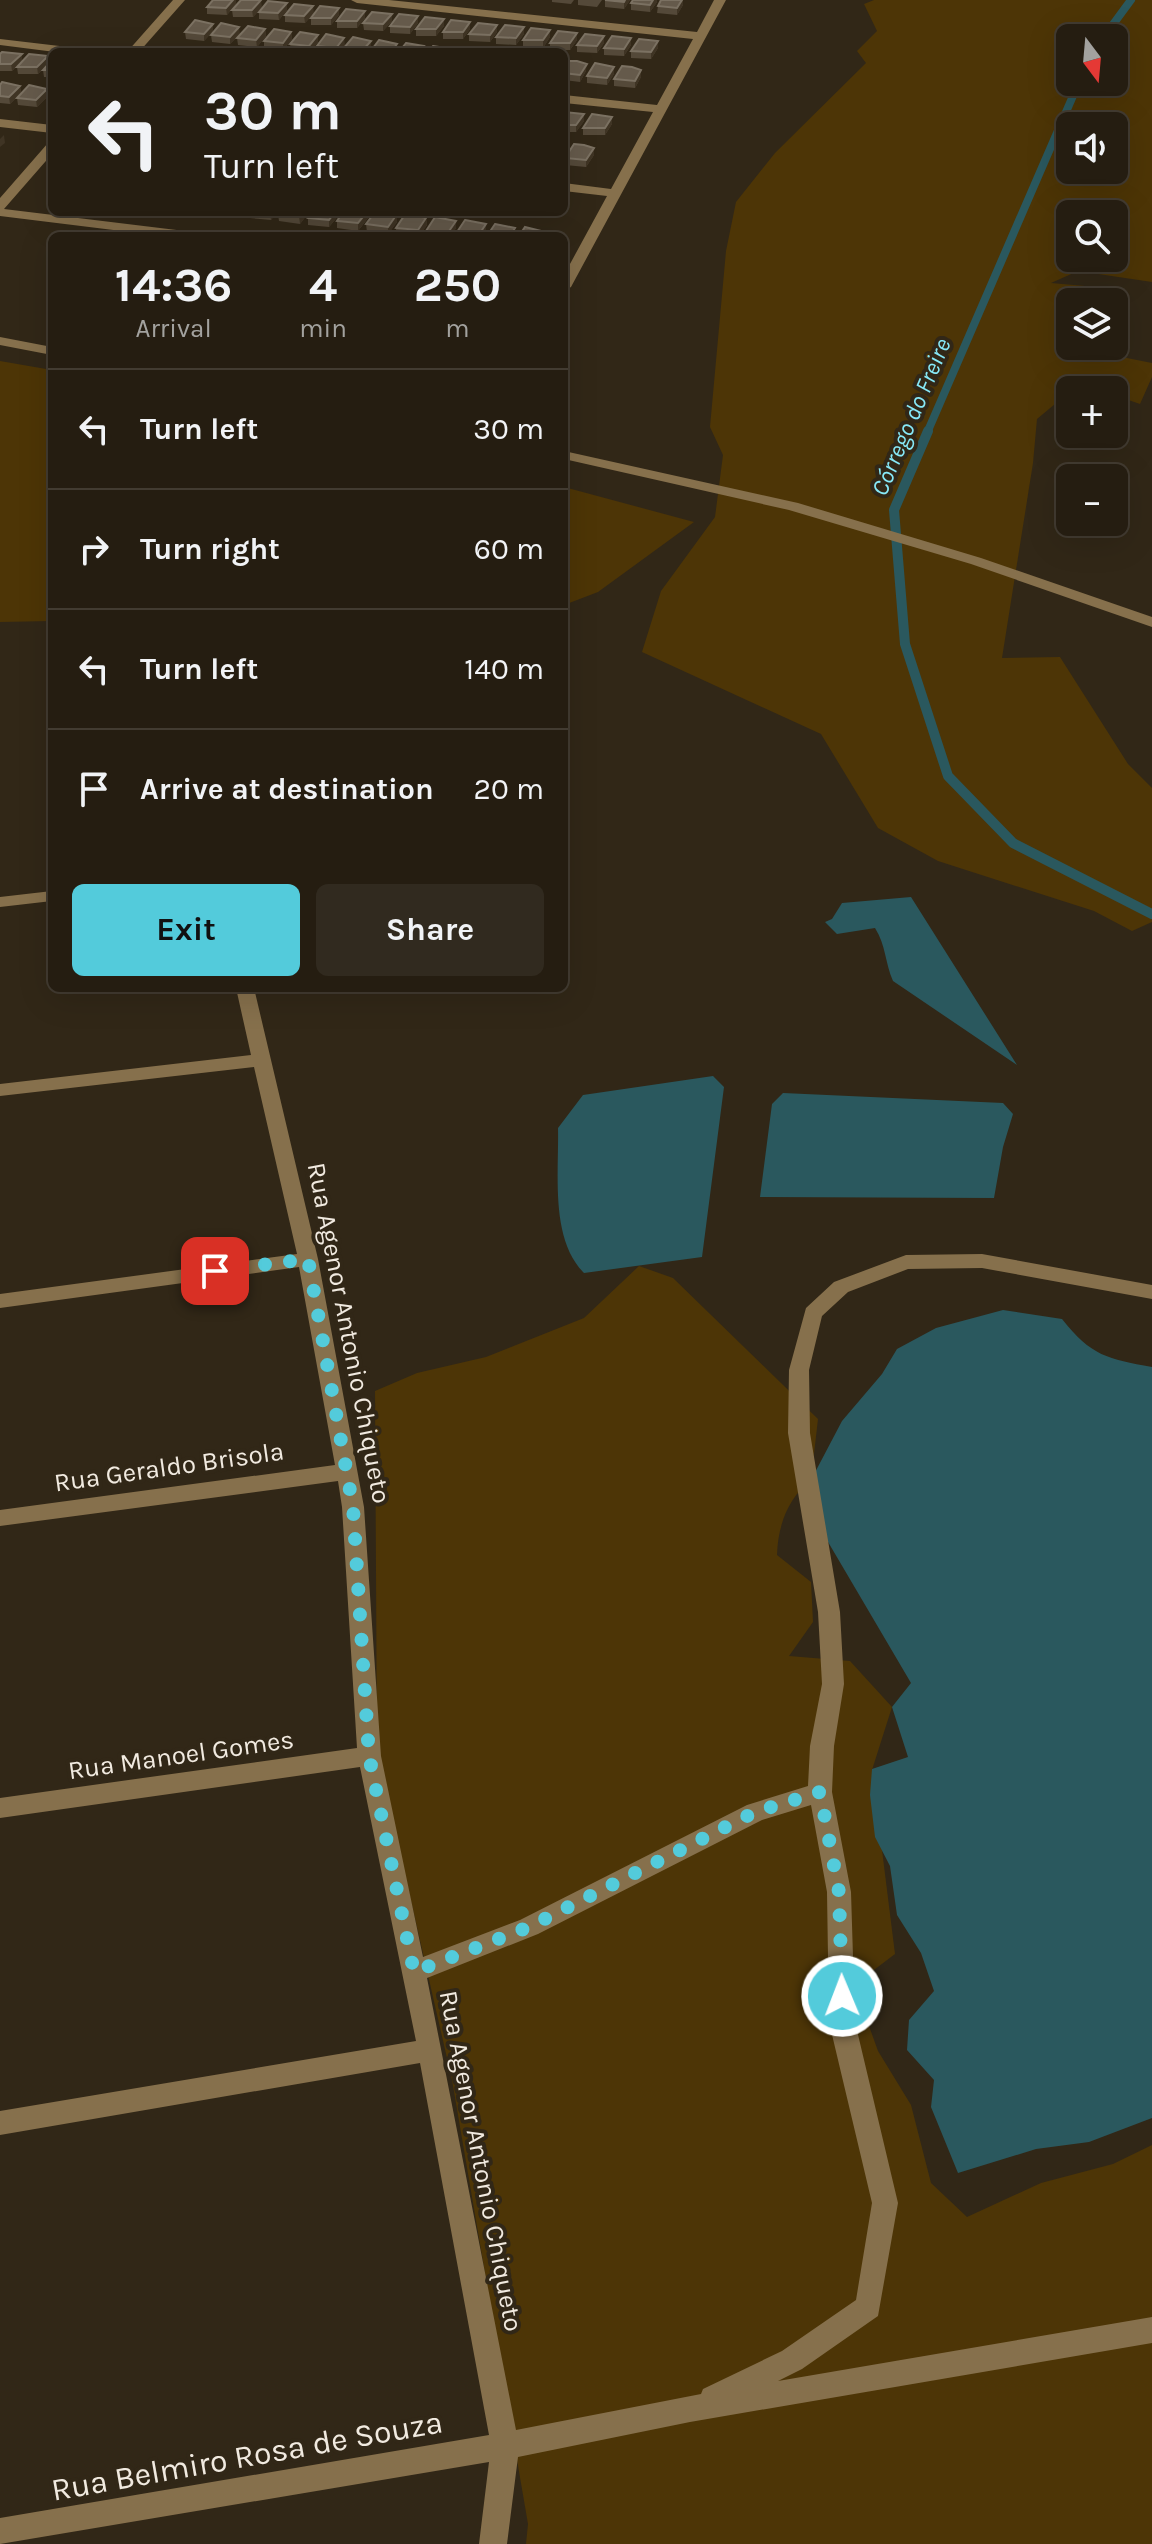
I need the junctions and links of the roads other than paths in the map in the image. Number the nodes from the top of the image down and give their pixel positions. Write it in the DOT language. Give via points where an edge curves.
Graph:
graph roads {
  1 [pos="179,0"];
  2 [pos="357,0"];
  3 [pos="720,0"];
  4 [pos="701,36"];
  5 [pos="0,42"];
  6 [pos="51,48"];
  7 [pos="137,48"];
  8 [pos="568,99"];
  9 [pos="661,109"];
  10 [pos="0,123"];
  11 [pos="48,129"];
  12 [pos="48,151"];
  13 [pos="568,187"];
  14 [pos="615,193"];
  15 [pos="0,206"];
  16 [pos="0,212"];
  17 [pos="161,232"];
  18 [pos="568,279"];
  19 [pos="0,341"];
  20 [pos="48,350"];
  21 [pos="568,456"];
  22 [pos="1152,622"];
  23 [pos="48,896"];
  24 [pos="0,902"];
  25 [pos="246,992"];
  26 [pos="262,1060"];
  27 [pos="0,1090"];
  28 [pos="308,1259"];
  29 [pos="1152,1292"];
  30 [pos="0,1301"];
  31 [pos="345,1472"];
  32 [pos="0,1518"];
  33 [pos="369,1756"];
  34 [pos="820,1792"];
  35 [pos="0,1808"];
  36 [pos="414,1972"];
  37 [pos="430,2050"];
  38 [pos="0,2123"];
  39 [pos="1152,2330"];
  40 [pos="690,2409"];
  41 [pos="505,2446"];
  42 [pos="0,2532"];
  43 [pos="493,2544"];
  1 -- 7 [label="street"];
  2 -- 4 [label="street"];
  3 -- 4 [label="street"];
  4 -- 9 [label="street"];
  5 -- 6 [label="street"];
  8 -- 9 [label="street"];
  9 -- 14 [label="street"];
  10 -- 11 [label="street"];
  12 -- 15 [label="street"];
  13 -- 14 [label="street"];
  14 -- 18 [label="street"];
  16 -- 17 [label="street"];
  19 -- 20 [label="street"];
  21 -- 22 [label="street" via="793,506"];
  23 -- 24 [label="street"];
  25 -- 26 [label="street, Rua Agenor Antonio Chiqueto"];
  26 -- 27 [label="street"];
  26 -- 28 [label="street, Rua Agenor Antonio Chiqueto"];
  28 -- 30 [label="street"];
  28 -- 31 [label="street, Rua Agenor Antonio Chiqueto"];
  29 -- 34 [label="street" via="982,1261 906,1262 841,1287 813,1313 799,1370 799,1433 829,1612 833,1684"];
  31 -- 32 [label="street, Rua Geraldo Brisola"];
  31 -- 33 [label="street, Rua Agenor Antonio Chiqueto" via="353,1507"];
  33 -- 35 [label="street, Rua Manoel Gomes"];
  33 -- 36 [label="street, Rua Agenor Antonio Chiqueto"];
  34 -- 36 [label="street" via="755,1812 529,1927"];
  34 -- 40 [label="street" via="839,1892 842,2022 885,2203 868,2307 792,2360"];
  36 -- 37 [label="street, Rua Agenor Antonio Chiqueto"];
  37 -- 38 [label="street"];
  37 -- 41 [label="street, Rua Agenor Antonio Chiqueto"];
  39 -- 40 [label="street"];
  40 -- 41 [label="street, Rua Belmiro Rosa de Souza"];
  41 -- 42 [label="street, Rua Belmiro Rosa de Souza"];
  41 -- 43 [label="street, Rua Agenor Antonio Chiqueto"];
}
